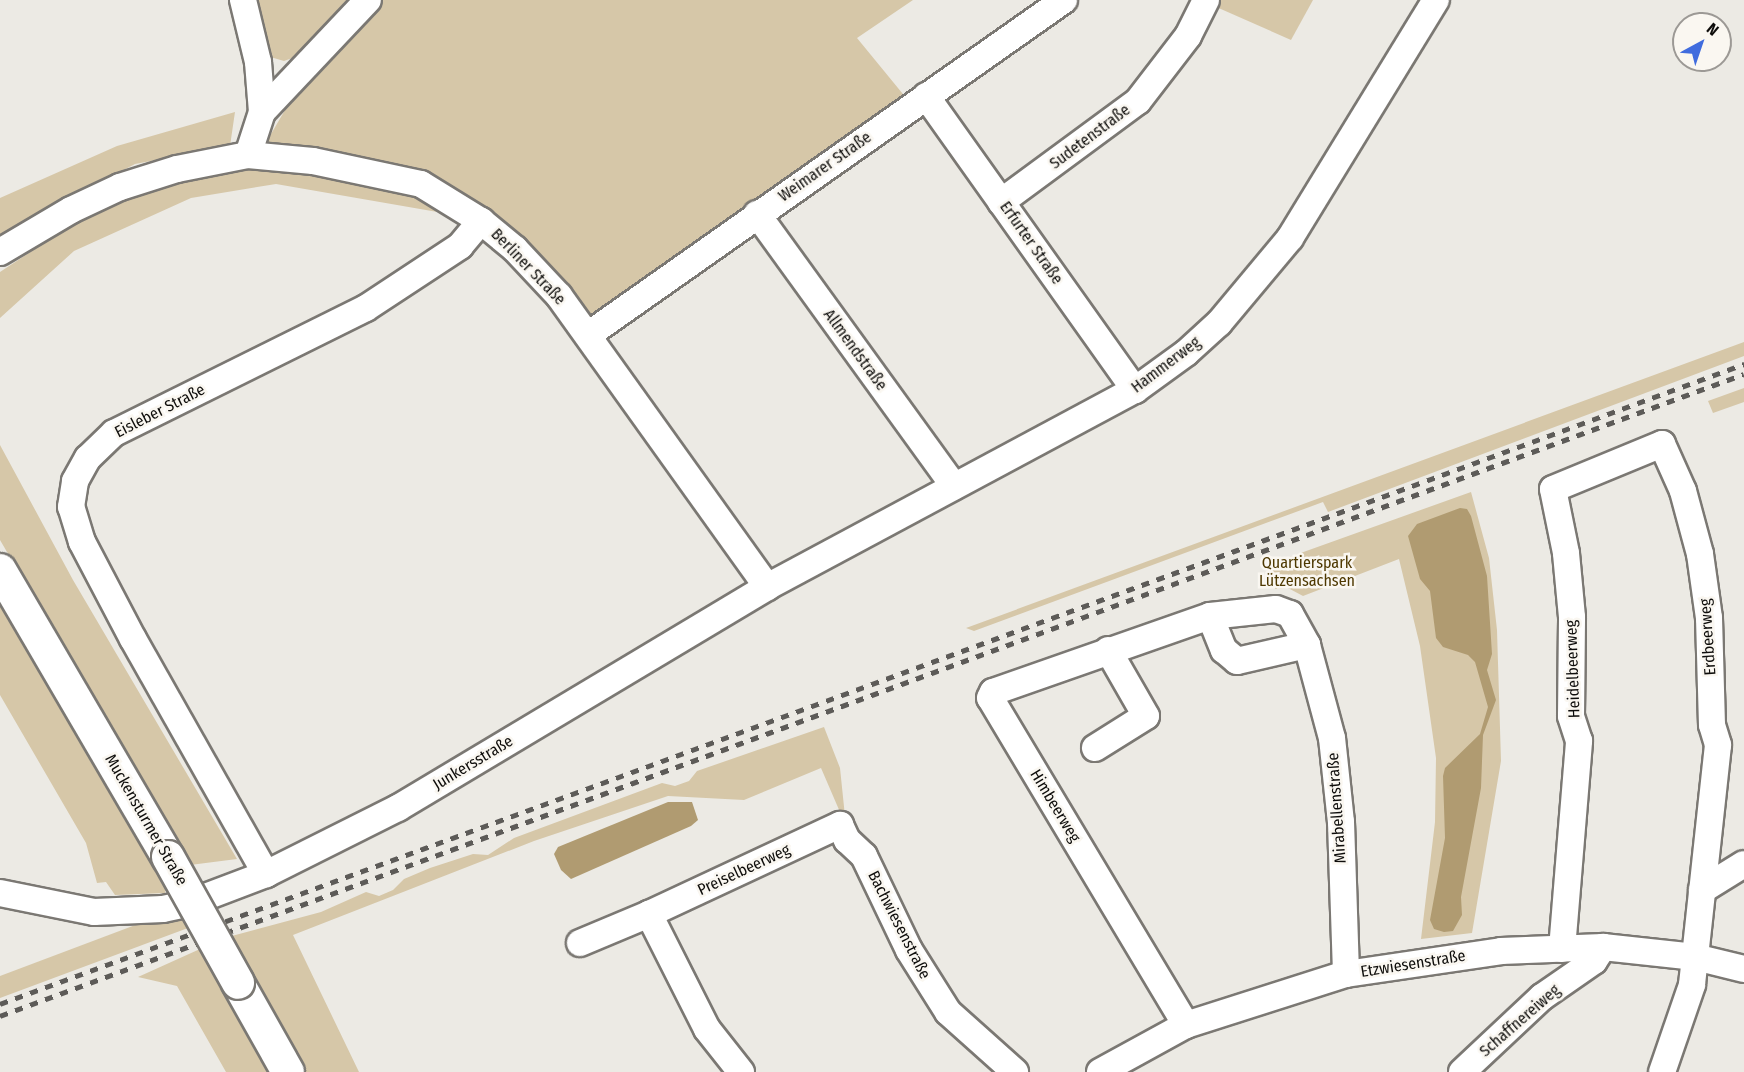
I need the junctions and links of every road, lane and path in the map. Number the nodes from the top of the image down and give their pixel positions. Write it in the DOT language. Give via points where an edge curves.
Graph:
graph roads {
  1 [pos="243,0"];
  2 [pos="368,0"];
  3 [pos="1064,0"];
  4 [pos="1206,0"];
  5 [pos="1436,0"];
  6 [pos="258,62"];
  7 [pos="301,68"];
  8 [pos="926,96"];
  9 [pos="262,112"];
  10 [pos="248,155"];
  11 [pos="1001,202"];
  12 [pos="757,214"];
  13 [pos="482,221"];
  14 [pos="0,252"];
  15 [pos="588,334"];
  16 [pos="1135,390"];
  17 [pos="1611,464"];
  18 [pos="954,486"];
  19 [pos="0,570"];
  20 [pos="767,587"];
  21 [pos="1210,616"];
  22 [pos="1306,645"];
  23 [pos="1108,650"];
  24 [pos="1095,748"];
  25 [pos="840,825"];
  26 [pos="1744,864"];
  27 [pos="267,874"];
  28 [pos="1702,890"];
  29 [pos="0,893"];
  30 [pos="650,914"];
  31 [pos="580,943"];
  32 [pos="1603,947"];
  33 [pos="1562,949"];
  34 [pos="1695,957"];
  35 [pos="1744,969"];
  36 [pos="1346,974"];
  37 [pos="1186,1025"];
  38 [pos="1008,1070"];
  39 [pos="288,1072"];
  40 [pos="741,1072"];
  41 [pos="1100,1072"];
  42 [pos="1462,1072"];
  43 [pos="1662,1072"];
  1 -- 6 [label="street"];
  2 -- 7 [label="street"];
  3 -- 8 [label="street, Weimarer Straße"];
  4 -- 11 [label="street, Sudetenstraße" via="1166,70 1138,101"];
  5 -- 16 [label="street, Hammerweg" via="1290,238 1219,323"];
  6 -- 7 [label="street" via="279,69"];
  6 -- 9 [label="street"];
  7 -- 9 [label="street"];
  8 -- 11 [label="street, Erfurter Straße"];
  8 -- 12 [label="street, Weimarer Straße"];
  9 -- 10 [label="street"];
  10 -- 13 [label="street, Berliner Straße" via="313,161 421,184"];
  10 -- 14 [label="street, Berliner Straße" via="177,169 120,187 71,210"];
  11 -- 16 [label="street, Erfurter Straße"];
  12 -- 15 [label="street, Weimarer Straße"];
  12 -- 18 [label="street, Allmendstraße"];
  13 -- 15 [label="street, Berliner Straße" via="552,288"];
  13 -- 27 [label="street, Eisleber Straße" via="460,246 366,308 114,433 88,458 75,481 71,507 82,542"];
  15 -- 20 [label="street, Berliner Straße"];
  16 -- 18 [label="street, Hammerweg"];
  17 -- 28 [label="street, Erdbeerweg" via="1662,444 1683,491 1700,554 1709,618 1712,724 1718,745"];
  17 -- 33 [label="street, Heidelbeerweg" via="1553,489 1566,552 1572,617 1571,716 1579,741"];
  18 -- 20 [label="street, Hammerweg"];
  19 -- 39 [label="main road, Muckensturmer Straße, bridge"];
  20 -- 27 [label="street, Junkersstraße" via="396,809"];
  21 -- 22 [label="street, Mirabellenstraße" via="1282,609 1298,624"];
  21 -- 22 [label="street" via="1224,650 1237,661"];
  21 -- 23 [label="street, Himbeerweg"];
  22 -- 36 [label="street, Mirabellenstraße" via="1332,738 1339,796"];
  23 -- 24 [label="street" via="1146,716"];
  23 -- 37 [label="street, Himbeerweg" via="993,692 990,698"];
  25 -- 30 [label="street, Preiselbeerweg"];
  25 -- 38 [label="street, Bachwiesenstraße" via="847,840 864,856 909,950 948,1012"];
  26 -- 28 [label="street"];
  27 -- 29 [label="street, Junkersstraße" via="163,909 94,912"];
  28 -- 34 [label="street, Erdbeerweg"];
  30 -- 31 [label="street, Preiselbeerweg"];
  30 -- 40 [label="street" via="707,1029"];
  32 -- 33 [label="street, Etzwiesenstraße"];
  32 -- 34 [label="street, Etzwiesenstraße"];
  32 -- 42 [label="street, Schaffnereiweg" via="1594,960 1542,997"];
  33 -- 36 [label="street, Etzwiesenstraße" via="1461,956"];
  34 -- 35 [label="street, Etzwiesenstraße"];
  34 -- 43 [label="street, Erdbeerweg" via="1692,984"];
  36 -- 37 [label="street, Etzwiesenstraße"];
  37 -- 41 [label="street, Etzwiesenstraße"];
}
